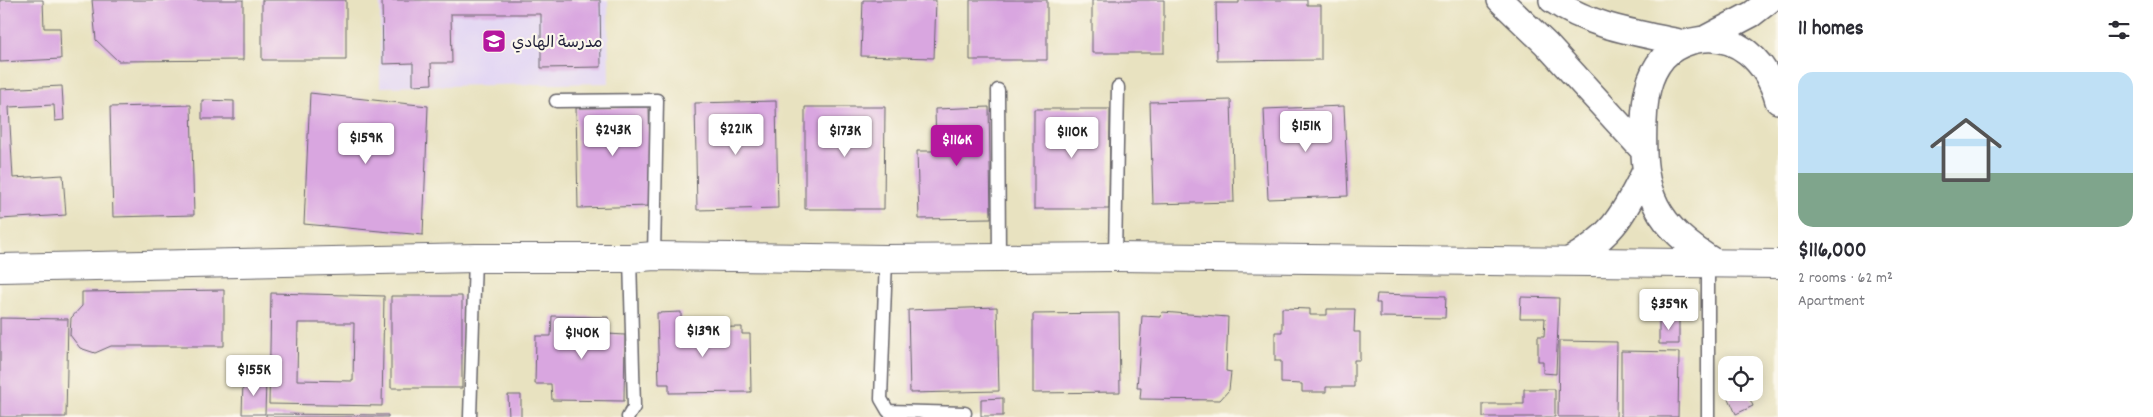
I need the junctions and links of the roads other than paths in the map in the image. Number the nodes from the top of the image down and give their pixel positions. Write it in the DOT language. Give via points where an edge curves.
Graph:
graph roads {
  1 [pos="1500,0"];
  2 [pos="1552,0"];
  3 [pos="1770,0"];
  4 [pos="1696,40"];
  5 [pos="1118,87"];
  6 [pos="998,90"];
  7 [pos="556,101"];
  8 [pos="1778,101"];
  9 [pos="1644,162"];
  10 [pos="642,257"];
  11 [pos="1115,257"];
  12 [pos="475,258"];
  13 [pos="999,258"];
  14 [pos="886,260"];
  15 [pos="1566,262"];
  16 [pos="1713,264"];
  17 [pos="1778,264"];
  18 [pos="0,268"];
  19 [pos="966,412"];
  20 [pos="470,417"];
  21 [pos="628,417"];
  22 [pos="1708,417"];
  1 -- 9 [label="street" via="1589,90"];
  2 -- 4 [label="street" via="1592,22"];
  3 -- 4 [label="street" via="1752,14"];
  4 -- 8 [label="street" via="1734,44 1756,59 1772,81"];
  4 -- 9 [label="street" via="1664,57 1650,77 1645,100"];
  5 -- 11 [label="lane"];
  6 -- 13 [label="lane"];
  7 -- 10 [label="lane" via="657,100"];
  9 -- 15 [label="street" via="1628,206 1612,230 1591,248"];
  9 -- 16 [label="street" via="1654,203 1671,228"];
  10 -- 12 [label="street"];
  10 -- 14 [label="street"];
  10 -- 21 [label="lane" via="634,407"];
  11 -- 13 [label="street"];
  11 -- 15 [label="street"];
  12 -- 18 [label="street"];
  12 -- 20 [label="lane"];
  13 -- 14 [label="street"];
  14 -- 19 [label="lane" via="881,399 888,411"];
  15 -- 16 [label="street"];
  16 -- 17 [label="street"];
  16 -- 22 [label="lane"];
}
